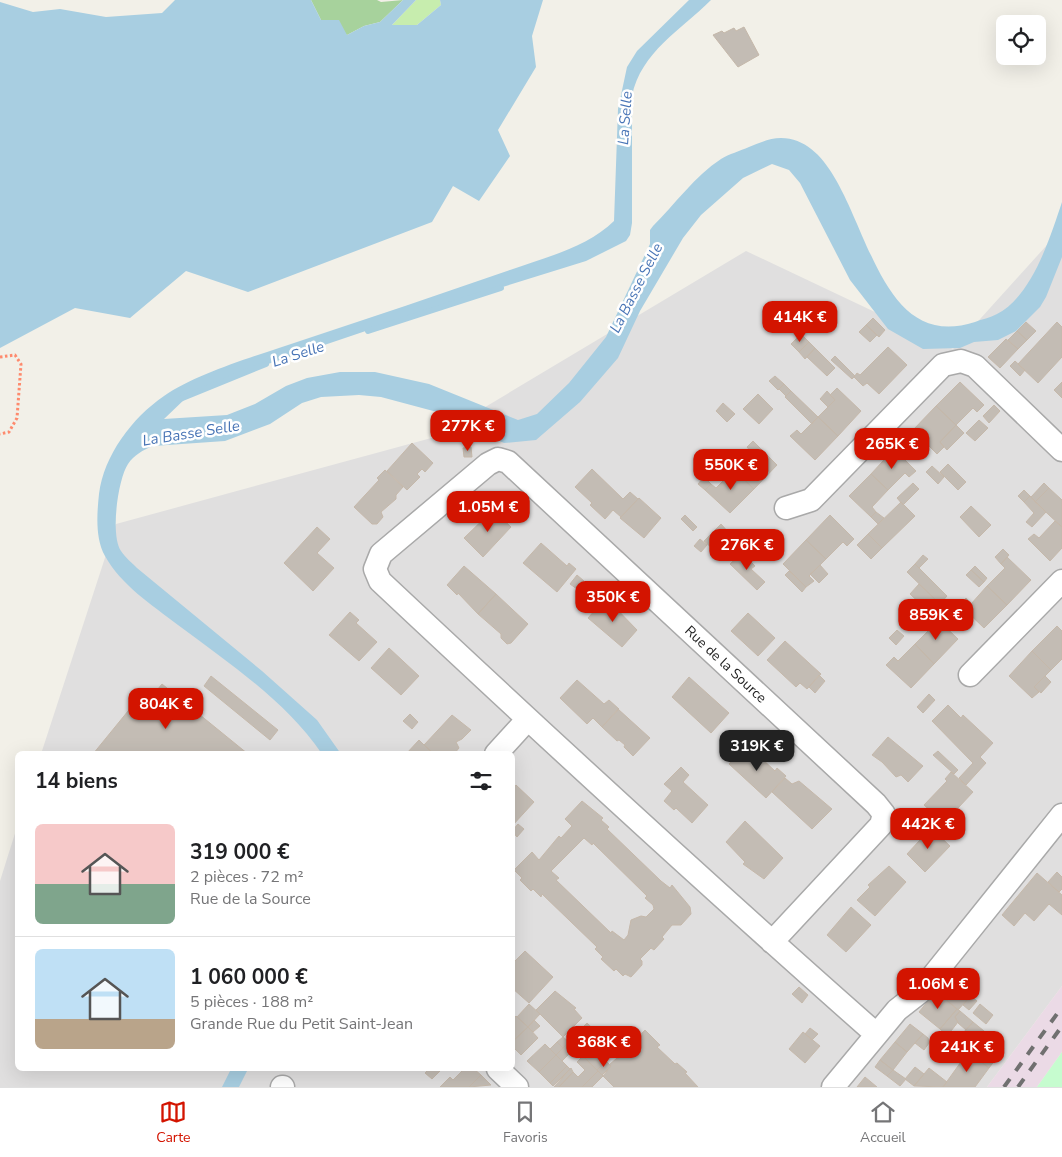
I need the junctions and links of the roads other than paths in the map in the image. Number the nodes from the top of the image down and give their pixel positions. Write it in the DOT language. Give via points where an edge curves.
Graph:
graph roads {
  1 [pos="1062,450"];
  2 [pos="786,508"];
  3 [pos="1062,581"];
  4 [pos="970,675"];
  5 [pos="527,720"];
  6 [pos="499,751"];
  7 [pos="1062,814"];
  8 [pos="772,942"];
  9 [pos="876,1034"];
  10 [pos="500,1071"];
  11 [pos="517,1087"];
  12 [pos="833,1087"];
  1 -- 2 [label="street" via="974,366 961,361 943,365 811,500"];
  3 -- 4 [label="street"];
  5 -- 6 [label="street"];
  5 -- 8 [label="street, Rue de la Source"];
  5 -- 8 [label="street, Rue de la Source" via="380,581 375,569 381,554 498,459 508,462 884,814 881,825"];
  7 -- 9 [label="street" via="920,992 897,1010"];
  8 -- 9 [label="street, Rue de la Source"];
  9 -- 12 [label="street"];
  10 -- 11 [label="street"];
}
